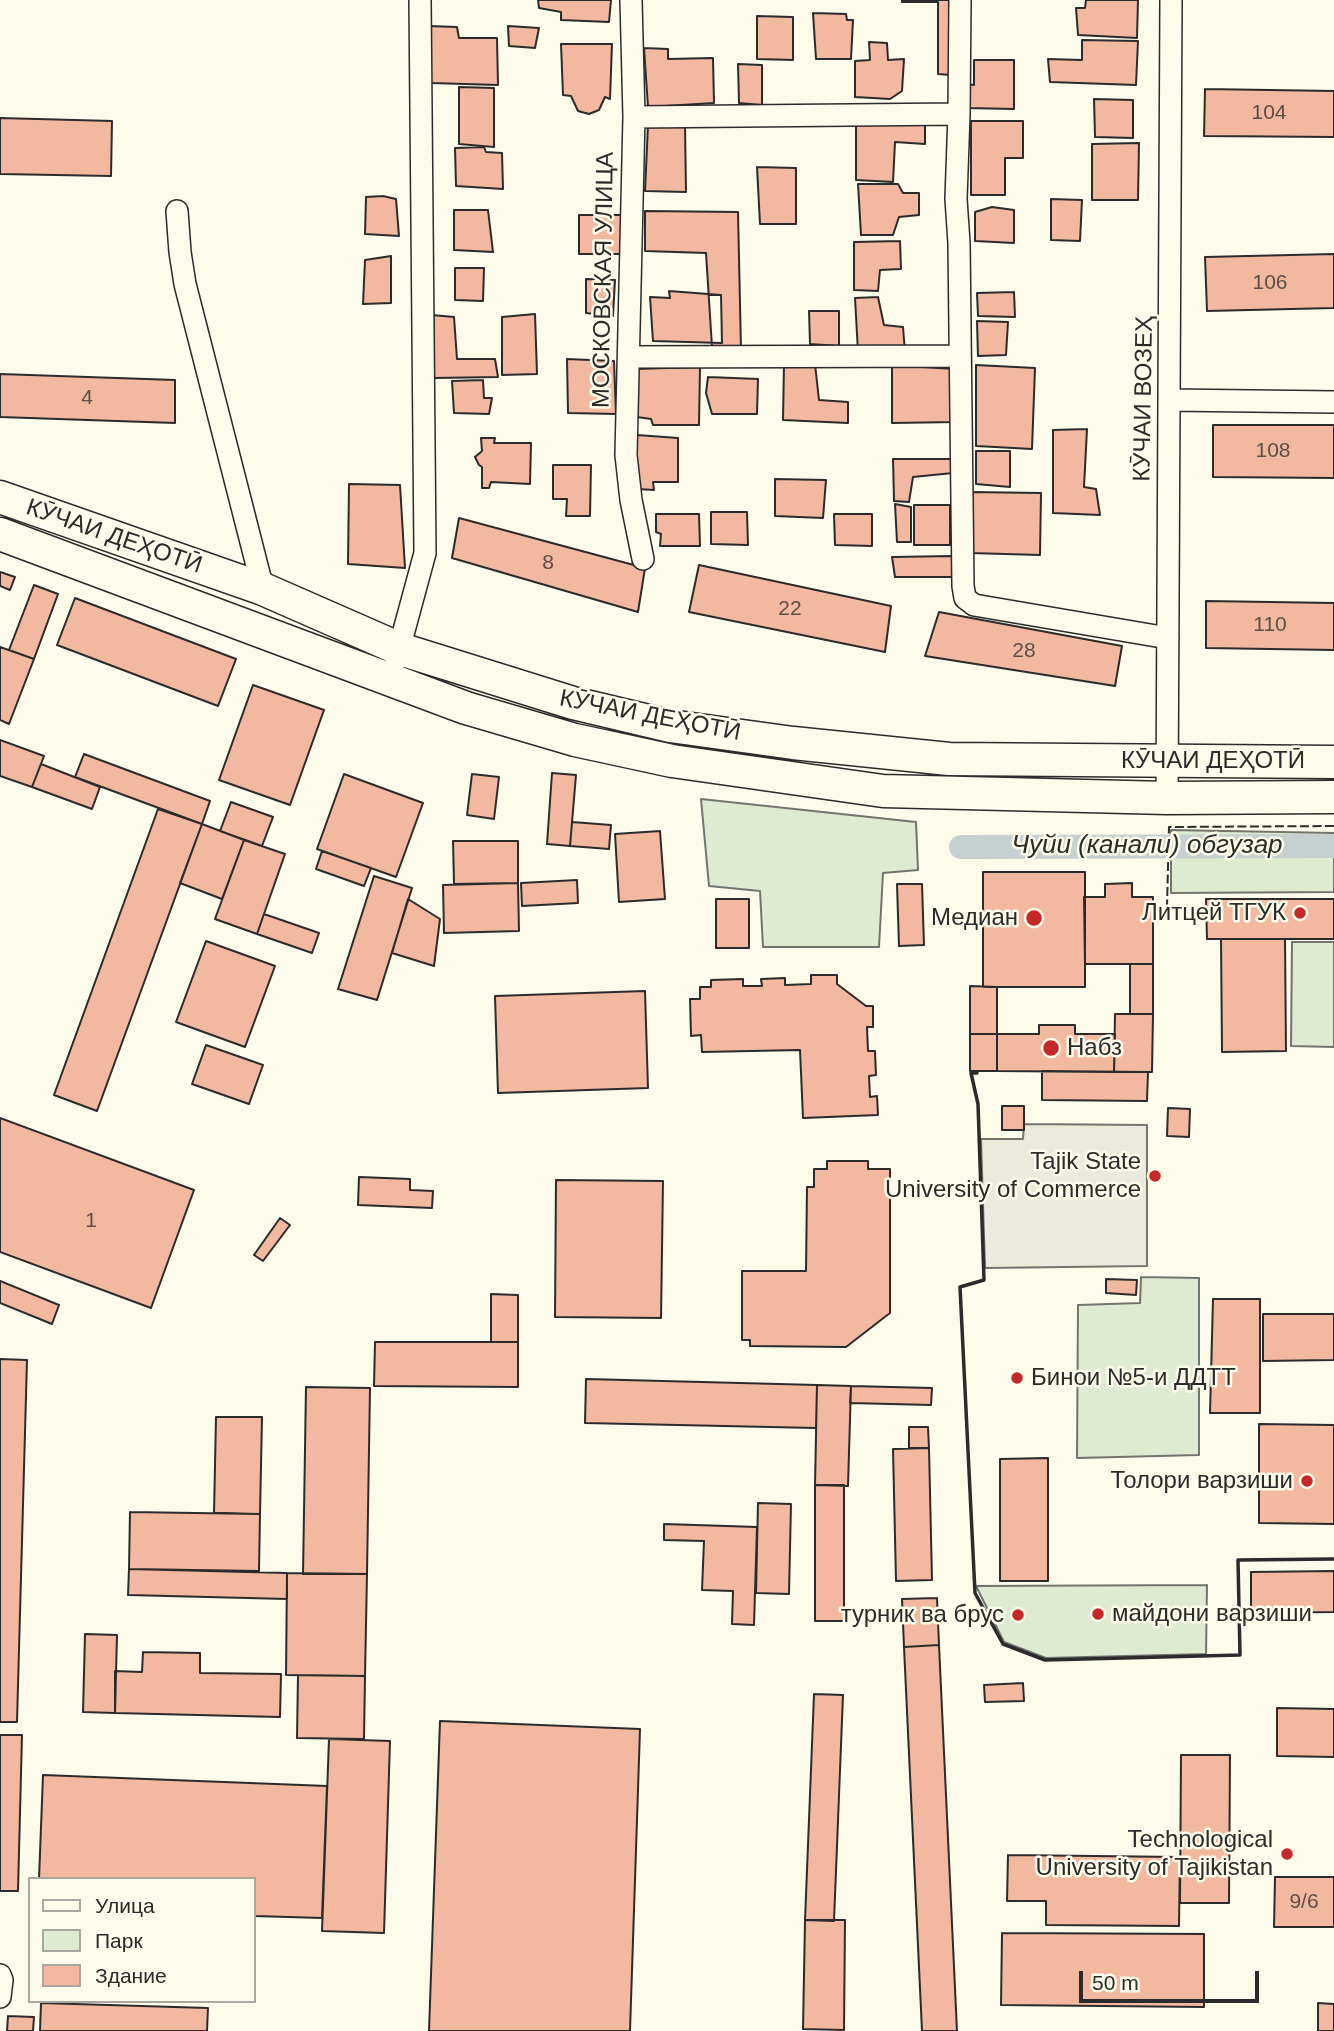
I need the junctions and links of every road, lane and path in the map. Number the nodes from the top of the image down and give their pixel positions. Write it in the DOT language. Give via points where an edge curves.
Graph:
graph roads {
  1 [pos="420,0"];
  2 [pos="631,0"];
  3 [pos="960,0"];
  4 [pos="1171,0"];
  5 [pos="959,114"];
  6 [pos="634,117"];
  7 [pos="177,211"];
  8 [pos="960,356"];
  9 [pos="628,357"];
  10 [pos="1170,400"];
  11 [pos="1334,402"];
  12 [pos="0,497"];
  13 [pos="0,534"];
  14 [pos="643,559"];
  15 [pos="263,589"];
  16 [pos="1168,638"];
  17 [pos="400,649"];
  18 [pos="390,679"];
  19 [pos="1168,761"];
  20 [pos="1334,762"];
  21 [pos="1334,797"];
  22 [pos="1167,798"];
  23 [pos="0,1975"];
  24 [pos="0,1997"];
  1 -- 17 [label="street" via="425,553"];
  2 -- 6 [label="street, МОСКОВСКАЯ УЛИЦА"];
  3 -- 5 [label="street"];
  4 -- 10 [label="street, КӮЧАИ ВОЗЕҲ"];
  5 -- 6 [label="street"];
  5 -- 8 [label="street"];
  6 -- 9 [label="street, МОСКОВСКАЯ УЛИЦА"];
  7 -- 15 [label="street" via="185,284"];
  8 -- 9 [label="street"];
  8 -- 16 [label="street" via="965,597 974,605"];
  9 -- 14 [label="street, МОСКОВСКАЯ УЛИЦА" via="626,455"];
  10 -- 11 [label="street"];
  10 -- 16 [label="street, КӮЧАИ ВОЗЕҲ"];
  12 -- 15 [label="street, КӮЧАИ ДЕҲОТӢ"];
  13 -- 18 [label="street, КӮЧАИ ДЕҲОТӢ"];
  15 -- 17 [label="street, КӮЧАИ ДЕҲОТӢ"];
  16 -- 19 [label="street, КӮЧАИ ВОЗЕҲ"];
  17 -- 18 [label="street"];
  17 -- 19 [label="street, КӮЧАИ ДЕҲОТӢ" via="573,704 670,726 949,759"];
  18 -- 22 [label="street, КӮЧАИ ДЕҲОТӢ" via="466,708 575,740 686,763 883,790"];
  19 -- 20 [label="street, КӮЧАИ ДЕҲОТӢ"];
  19 -- 22 [label="street, КӮЧАИ ВОЗЕҲ"];
  21 -- 22 [label="street, КӮЧАИ ДЕҲОТӢ"];
  23 -- 24 [label="street"];
}
